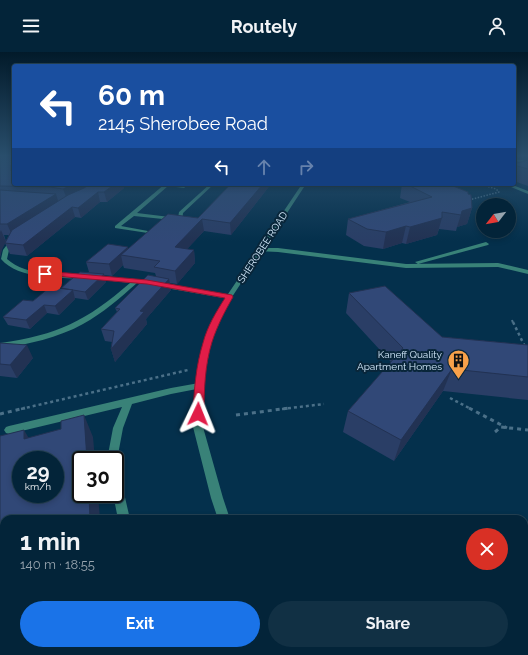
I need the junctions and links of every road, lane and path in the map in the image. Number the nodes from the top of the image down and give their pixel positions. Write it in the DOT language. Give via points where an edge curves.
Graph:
graph roads {
  1 [pos="166,186"];
  2 [pos="210,186"];
  3 [pos="303,186"];
  4 [pos="485,186"];
  5 [pos="511,186"];
  6 [pos="528,193"];
  7 [pos="465,201"];
  8 [pos="133,214"];
  9 [pos="146,232"];
  10 [pos="20,235"];
  11 [pos="486,244"];
  12 [pos="259,250"];
  13 [pos="406,266"];
  14 [pos="528,272"];
  15 [pos="136,281"];
  16 [pos="229,297"];
  17 [pos="512,320"];
  18 [pos="0,346"];
  19 [pos="528,353"];
  20 [pos="202,366"];
  21 [pos="200,386"];
  22 [pos="450,398"];
  23 [pos="128,402"];
  24 [pos="324,404"];
  25 [pos="0,414"];
  26 [pos="236,415"];
  27 [pos="507,428"];
  28 [pos="9,430"];
  29 [pos="528,430"];
  30 [pos="495,432"];
  31 [pos="114,451"];
  32 [pos="121,503"];
  33 [pos="123,515"];
  34 [pos="223,515"];
  1 -- 8 [label="street"];
  2 -- 8 [label="street" via="181,214 180,220"];
  3 -- 12 [label="street, SHEROBEE ROAD"];
  4 -- 7 [label="path" via="499,192"];
  5 -- 6 [label="street"];
  8 -- 9 [label="street" via="117,227"];
  10 -- 15 [label="street" via="10,239 4,259 8,264 30,272"];
  11 -- 13 [label="street"];
  12 -- 13 [label="street" via="315,254"];
  12 -- 16 [label="street, SHEROBEE ROAD"];
  13 -- 14 [label="street" via="498,265"];
  15 -- 16 [label="street"];
  15 -- 18 [label="street" via="105,307 81,322 60,332"];
  16 -- 20 [label="street, SHEROBEE ROAD" via="207,343"];
  17 -- 19 [label="path"];
  20 -- 21 [label="street, SHEROBEE ROAD"];
  20 -- 25 [label="path"];
  21 -- 23 [label="street"];
  21 -- 34 [label="street, SHEROBEE ROAD" via="198,428"];
  22 -- 27 [label="path"];
  23 -- 28 [label="street"];
  23 -- 31 [label="street" via="118,428"];
  24 -- 26 [label="path"];
  27 -- 29 [label="path"];
  27 -- 30 [label="path" via="501,427"];
  32 -- 33 [label="street"];
}
